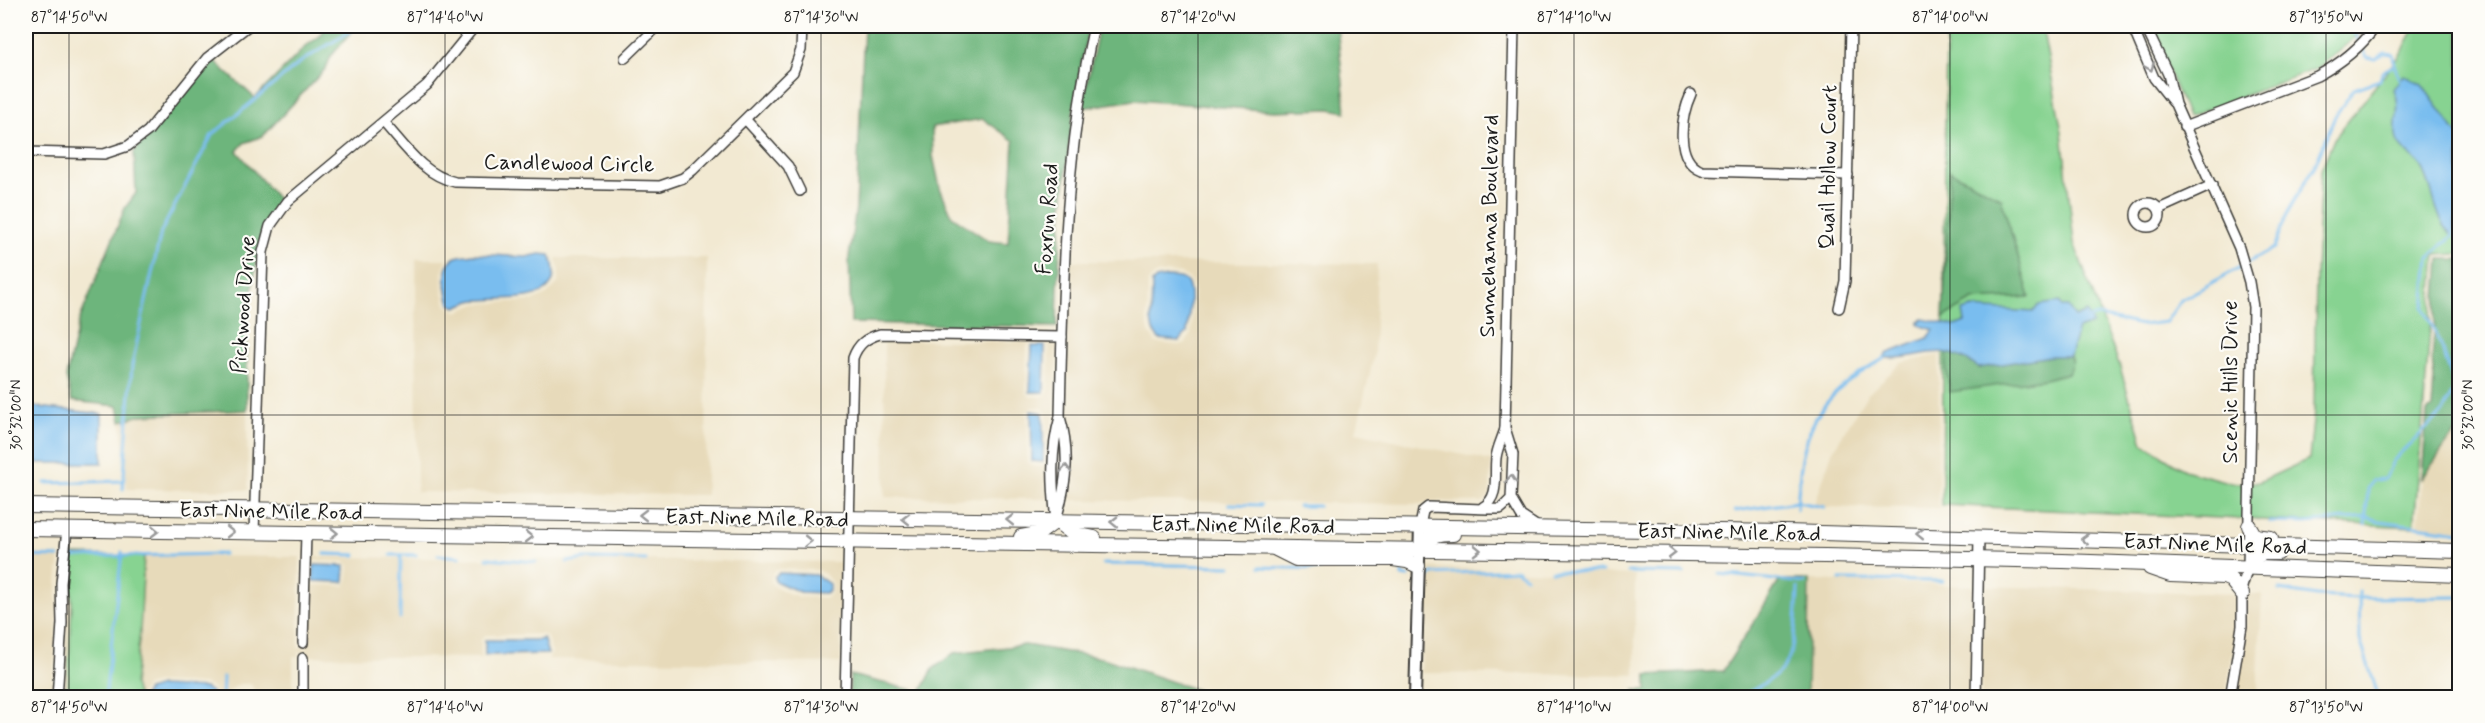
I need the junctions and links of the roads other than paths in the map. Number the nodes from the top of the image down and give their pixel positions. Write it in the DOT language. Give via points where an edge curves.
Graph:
graph roads {
  1 [pos="248,26"];
  2 [pos="476,26"];
  3 [pos="658,26"];
  4 [pos="802,26"];
  5 [pos="1094,26"];
  6 [pos="1514,26"];
  7 [pos="1851,26"];
  8 [pos="2132,26"];
  9 [pos="2145,26"];
  10 [pos="2374,28"];
  11 [pos="236,29"];
  12 [pos="625,58"];
  13 [pos="1691,94"];
  14 [pos="2175,104"];
  15 [pos="746,120"];
  16 [pos="384,123"];
  17 [pos="2184,127"];
  18 [pos="26,152"];
  19 [pos="1848,175"];
  20 [pos="2212,185"];
  21 [pos="800,191"];
  22 [pos="2159,209"];
  23 [pos="1839,308"];
  24 [pos="1062,337"];
  25 [pos="1505,428"];
  26 [pos="26,497"];
  27 [pos="1510,499"];
  28 [pos="26,506"];
  29 [pos="1483,507"];
  30 [pos="212,508"];
  31 [pos="255,509"];
  32 [pos="848,518"];
  33 [pos="1056,521"];
  34 [pos="1420,526"];
  35 [pos="2249,526"];
  36 [pos="26,529"];
  37 [pos="1540,529"];
  38 [pos="67,530"];
  39 [pos="1635,530"];
  40 [pos="254,532"];
  41 [pos="306,533"];
  42 [pos="1978,536"];
  43 [pos="848,542"];
  44 [pos="886,542"];
  45 [pos="2248,544"];
  46 [pos="1249,547"];
  47 [pos="1271,547"];
  48 [pos="1419,549"];
  49 [pos="2410,549"];
  50 [pos="2439,550"];
  51 [pos="2460,551"];
  52 [pos="1979,559"];
  53 [pos="2007,560"];
  54 [pos="2137,563"];
  55 [pos="2460,565"];
  56 [pos="1418,566"];
  57 [pos="2248,567"];
  58 [pos="2341,570"];
  59 [pos="2460,574"];
  60 [pos="2242,594"];
  61 [pos="303,643"];
  62 [pos="303,658"];
  63 [pos="57,698"];
  64 [pos="303,698"];
  65 [pos="844,698"];
  66 [pos="1415,698"];
  67 [pos="1976,698"];
  68 [pos="2230,698"];
  1 -- 11 [label="street"];
  2 -- 16 [label="street, Pickwood Drive" via="427,85"];
  3 -- 12 [label="street"];
  4 -- 15 [label="street, Candlewood Circle" via="801,50 793,72"];
  5 -- 24 [label="street, Foxrun Road" via="1076,118 1068,186"];
  6 -- 25 [label="street, Sunnehanna Boulevard"];
  7 -- 19 [label="street, Quail Hollow Court"];
  8 -- 14 [label="street, Scenic Hills Drive, one-way" via="2154,78"];
  9 -- 14 [label="street, Scenic Hills Drive" via="2168,74"];
  10 -- 17 [label="street" via="2334,68"];
  11 -- 18 [label="street" via="147,131 128,146 104,154"];
  13 -- 19 [label="street" via="1683,117 1683,150 1695,168"];
  14 -- 17 [label="street, Scenic Hills Drive"];
  15 -- 16 [label="street, Candlewood Circle" via="683,178 660,186 444,180 426,169"];
  15 -- 21 [label="street" via="788,166"];
  16 -- 31 [label="street, Pickwood Drive" via="288,201 266,238"];
  17 -- 20 [label="street, Scenic Hills Drive"];
  19 -- 23 [label="street, Quail Hollow Court" via="1845,281"];
  20 -- 22 [label="street"];
  20 -- 35 [label="street, Scenic Hills Drive" via="2241,254 2253,307"];
  24 -- 32 [label="street" via="880,334 865,340 853,358"];
  24 -- 33 [label="street, Foxrun Road" via="1060,417 1067,441 1065,490"];
  27 -- 25 [label="street, Sunnehanna Boulevard, one-way" via="1513,454"];
  25 -- 29 [label="street, Sunnehanna Boulevard" via="1496,456 1494,495"];
  26 -- 30 [label="main road" via="188,501"];
  27 -- 29 [label="street" via="1501,508"];
  27 -- 37 [label="street" via="1521,516"];
  28 -- 30 [label="main road, East Nine Mile Road"];
  29 -- 34 [label="street" via="1428,507 1423,511"];
  30 -- 31 [label="main road, East Nine Mile Road"];
  32 -- 31 [label="main road, East Nine Mile Road, one-way"];
  31 -- 40 [label="street, Pickwood Drive"];
  33 -- 32 [label="main road, East Nine Mile Road, one-way"];
  32 -- 43 [label="street"];
  34 -- 33 [label="main road, East Nine Mile Road, one-way"];
  33 -- 44 [label="main road" via="1038,534 1025,537 904,535"];
  33 -- 46 [label="main road" via="1073,534 1087,538"];
  34 -- 37 [label="main road, East Nine Mile Road"];
  34 -- 48 [label="street"];
  35 -- 45 [label="street, Scenic Hills Drive"];
  35 -- 49 [label="main road" via="2255,536 2359,540"];
  36 -- 38 [label="main road, East Nine Mile Road"];
  37 -- 39 [label="main road, East Nine Mile Road"];
  38 -- 40 [label="main road, East Nine Mile Road, one-way"];
  38 -- 63 [label="street"];
  42 -- 39 [label="main road, East Nine Mile Road, one-way"];
  39 -- 48 [label="main road" via="1612,537 1446,534 1427,539"];
  40 -- 41 [label="main road, East Nine Mile Road"];
  41 -- 43 [label="main road, East Nine Mile Road, one-way"];
  41 -- 61 [label="street"];
  45 -- 42 [label="main road, East Nine Mile Road, one-way"];
  42 -- 52 [label="street"];
  43 -- 44 [label="main road, East Nine Mile Road"];
  43 -- 65 [label="street"];
  44 -- 46 [label="main road, East Nine Mile Road"];
  45 -- 49 [label="main road, East Nine Mile Road"];
  45 -- 53 [label="main road" via="2236,558 2226,559 2042,554"];
  45 -- 57 [label="street, Scenic Hills Drive"];
  46 -- 47 [label="main road, East Nine Mile Road"];
  47 -- 48 [label="main road, East Nine Mile Road"];
  47 -- 56 [label="main road" via="1296,559 1393,559"];
  48 -- 52 [label="main road, East Nine Mile Road, one-way"];
  48 -- 56 [label="street"];
  49 -- 50 [label="main road, East Nine Mile Road"];
  50 -- 51 [label="main road, East Nine Mile Road"];
  50 -- 57 [label="main road" via="2413,557 2264,553 2255,555"];
  52 -- 53 [label="main road, East Nine Mile Road"];
  52 -- 67 [label="street"];
  53 -- 54 [label="main road, East Nine Mile Road"];
  54 -- 57 [label="main road, East Nine Mile Road"];
  54 -- 60 [label="main road" via="2170,575 2224,577"];
  55 -- 58 [label="main road" via="2364,563"];
  56 -- 66 [label="street"];
  57 -- 58 [label="main road, East Nine Mile Road"];
  57 -- 60 [label="street, Scenic Hills Drive"];
  58 -- 59 [label="main road, East Nine Mile Road"];
  60 -- 68 [label="street, Scenic Hills Drive" via="2242,626"];
  62 -- 64 [label="street"];
}
